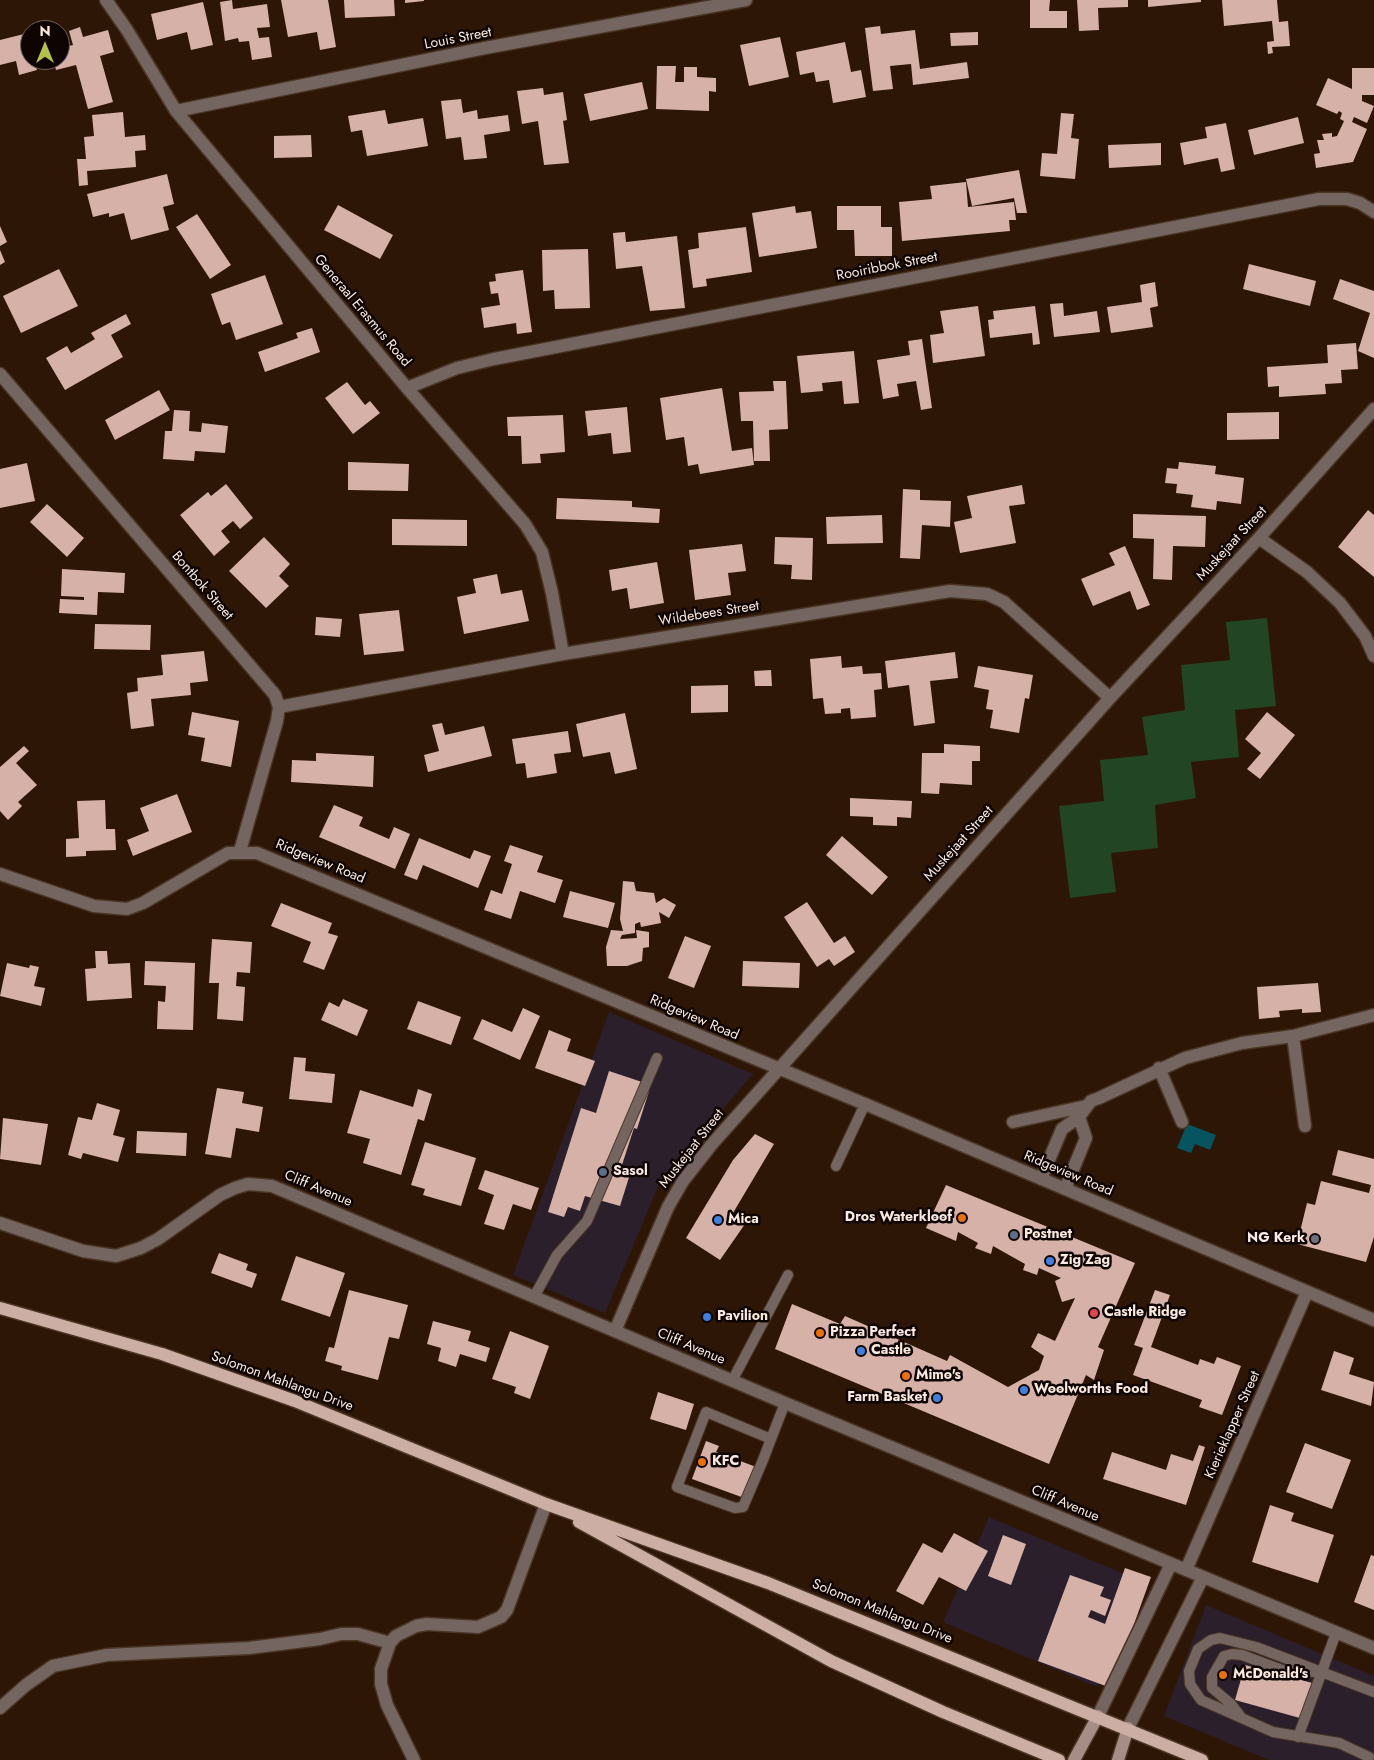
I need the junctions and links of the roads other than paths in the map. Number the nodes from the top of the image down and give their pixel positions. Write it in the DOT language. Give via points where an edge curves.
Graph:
graph roads {
  1 [pos="106,0"];
  2 [pos="746,0"];
  3 [pos="176,112"];
  4 [pos="1374,212"];
  5 [pos="0,374"];
  6 [pos="407,388"];
  7 [pos="1374,409"];
  8 [pos="1259,538"];
  9 [pos="563,654"];
  10 [pos="1374,656"];
  11 [pos="1110,698"];
  12 [pos="279,707"];
  13 [pos="240,851"];
  14 [pos="0,874"];
  15 [pos="1374,1015"];
  16 [pos="1293,1036"];
  17 [pos="657,1058"];
  18 [pos="1159,1068"];
  19 [pos="777,1069"];
  20 [pos="865,1104"];
  21 [pos="1083,1112"];
  22 [pos="1013,1122"];
  23 [pos="1182,1122"];
  24 [pos="1305,1126"];
  25 [pos="836,1166"];
  26 [pos="1041,1179"];
  27 [pos="1065,1189"];
  28 [pos="0,1223"];
  29 [pos="788,1275"];
  30 [pos="1307,1292"];
  31 [pos="534,1297"];
  32 [pos="0,1308"];
  33 [pos="1374,1320"];
  34 [pos="615,1330"];
  35 [pos="732,1381"];
  36 [pos="785,1403"];
  37 [pos="771,1439"];
  38 [pos="546,1504"];
  39 [pos="1172,1564"];
  40 [pos="1186,1570"];
  41 [pos="1203,1577"];
  42 [pos="1336,1633"];
  43 [pos="390,1643"];
  44 [pos="1374,1648"];
  45 [pos="1320,1672"];
  46 [pos="1374,1692"];
  47 [pos="0,1708"];
  48 [pos="1098,1716"];
  49 [pos="1243,1720"];
  50 [pos="1128,1728"];
  51 [pos="1298,1737"];
  52 [pos="1370,1755"];
  53 [pos="414,1760"];
  54 [pos="1059,1760"];
  55 [pos="1074,1760"];
  56 [pos="1118,1760"];
  57 [pos="1202,1760"];
  1 -- 3 [label="street, Generaal Erasmus Road"];
  2 -- 3 [label="street, Louis Street" via="485,48"];
  3 -- 6 [label="street, Generaal Erasmus Road"];
  4 -- 6 [label="street, Rooiribbok Street" via="1347,199 1320,200 494,358 457,368"];
  5 -- 12 [label="street, Bontbok Street" via="268,686"];
  6 -- 9 [label="street, Generaal Erasmus Road" via="525,524 542,552"];
  7 -- 8 [label="street, Muskejaat Street"];
  8 -- 10 [label="street" via="1307,572 1340,603 1365,636"];
  8 -- 11 [label="street, Muskejaat Street"];
  9 -- 11 [label="street, Wildebees Street" via="926,593 968,591 987,594 1004,602"];
  9 -- 12 [label="street, Wildebees Street"];
  11 -- 19 [label="street, Muskejaat Street"];
  12 -- 13 [label="street"];
  13 -- 14 [label="street, Ridgeview Road" via="216,859 143,904 127,909 94,906"];
  13 -- 19 [label="street, Ridgeview Road" via="257,853"];
  15 -- 16 [label="street"];
  16 -- 18 [label="street" via="1211,1050"];
  16 -- 24 [label="street"];
  17 -- 31 [label="lane" via="587,1221 557,1255"];
  18 -- 21 [label="street" via="1091,1101"];
  18 -- 23 [label="street"];
  19 -- 20 [label="street, Ridgeview Road"];
  19 -- 34 [label="street, Muskejaat Street" via="683,1181 668,1207"];
  20 -- 25 [label="lane"];
  20 -- 26 [label="street, Ridgeview Road"];
  21 -- 22 [label="street"];
  21 -- 26 [label="street" via="1062,1129"];
  21 -- 27 [label="street" via="1086,1138"];
  26 -- 27 [label="street, Ridgeview Road"];
  27 -- 30 [label="street, Ridgeview Road"];
  28 -- 31 [label="street, Cliff Avenue" via="83,1251 116,1256 158,1239 220,1195 248,1184 261,1184"];
  29 -- 35 [label="lane"];
  30 -- 33 [label="street, Ridgeview Road"];
  30 -- 40 [label="street, Kierieklapper Street"];
  31 -- 34 [label="street, Cliff Avenue"];
  32 -- 38 [label="main road, Solomon Mahlangu Drive" via="162,1354 295,1401"];
  34 -- 35 [label="street, Cliff Avenue"];
  35 -- 36 [label="street, Cliff Avenue"];
  36 -- 37 [label="lane"];
  36 -- 39 [label="street, Cliff Avenue"];
  37 -- 37 [label="lane" via="742,1507 735,1508 677,1486 706,1412"];
  38 -- 43 [label="street" via="507,1610 501,1617 478,1627 416,1626 396,1636"];
  38 -- 48 [label="main road, Solomon Mahlangu Drive" via="768,1583"];
  38 -- 54 [label="main road, Solomon Mahlangu Drive" via="830,1662"];
  39 -- 40 [label="street, Cliff Avenue"];
  39 -- 48 [label="street"];
  40 -- 41 [label="street, Cliff Avenue"];
  41 -- 42 [label="street, Cliff Avenue"];
  41 -- 50 [label="street"];
  42 -- 44 [label="street, Cliff Avenue"];
  42 -- 45 [label="lane"];
  43 -- 47 [label="street" via="349,1634 249,1648 107,1655 53,1666"];
  43 -- 53 [label="street" via="381,1684 386,1705"];
  45 -- 46 [label="lane"];
  45 -- 49 [label="lane" via="1282,1670 1242,1655 1224,1656 1212,1677 1212,1688 1231,1704"];
  45 -- 49 [label="lane" via="1234,1640 1220,1638 1204,1644 1192,1659 1189,1671 1194,1694"];
  45 -- 51 [label="lane"];
  48 -- 50 [label="main road, Solomon Mahlangu Drive"];
  48 -- 55 [label="main road"];
  49 -- 51 [label="lane" via="1273,1732"];
  50 -- 56 [label="main road"];
  50 -- 57 [label="main road, Solomon Mahlangu Drive"];
  51 -- 52 [label="lane" via="1339,1743"];
}
